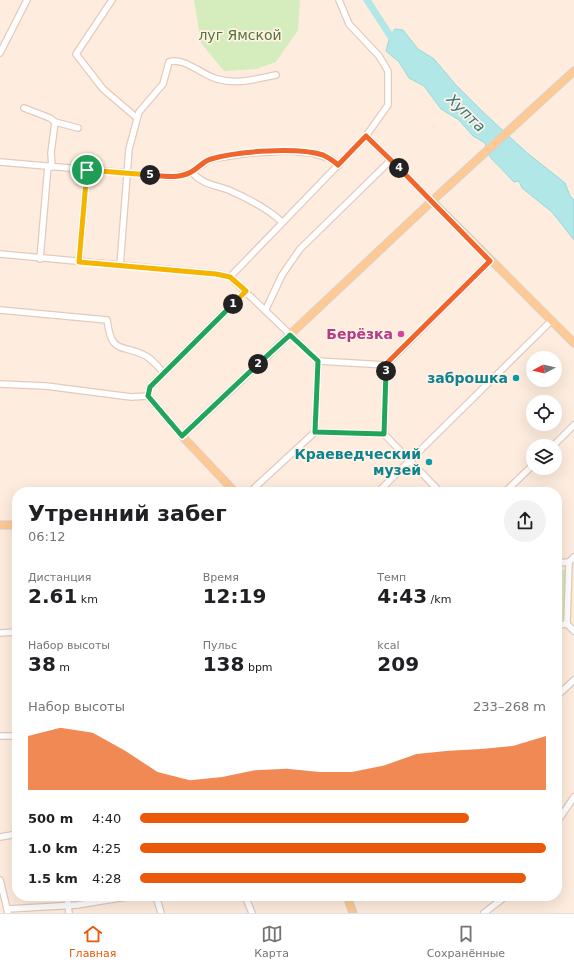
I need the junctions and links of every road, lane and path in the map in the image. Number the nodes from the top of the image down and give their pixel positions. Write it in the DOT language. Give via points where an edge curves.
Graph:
graph roads {
  1 [pos="27,0"];
  2 [pos="112,0"];
  3 [pos="339,0"];
  4 [pos="0,53"];
  5 [pos="574,71"];
  6 [pos="276,75"];
  7 [pos="24,108"];
  8 [pos="137,118"];
  9 [pos="55,122"];
  10 [pos="78,128"];
  11 [pos="366,136"];
  12 [pos="392,160"];
  13 [pos="0,162"];
  14 [pos="338,165"];
  15 [pos="50,167"];
  16 [pos="87,170"];
  17 [pos="192,172"];
  18 [pos="127,173"];
  19 [pos="432,201"];
  20 [pos="282,222"];
  21 [pos="0,254"];
  22 [pos="40,259"];
  23 [pos="490,261"];
  24 [pos="79,262"];
  25 [pos="120,266"];
  26 [pos="230,277"];
  27 [pos="246,291"];
  28 [pos="266,309"];
  29 [pos="0,310"];
  30 [pos="551,321"];
  31 [pos="290,335"];
  32 [pos="574,343"];
  33 [pos="318,361"];
  34 [pos="386,364"];
  35 [pos="164,373"];
  36 [pos="0,384"];
  37 [pos="148,396"];
  38 [pos="574,425"];
  39 [pos="315,432"];
  40 [pos="384,434"];
  41 [pos="182,436"];
  42 [pos="559,439"];
  43 [pos="410,460"];
  44 [pos="526,472"];
  45 [pos="230,487"];
  46 [pos="255,487"];
  47 [pos="383,487"];
  48 [pos="435,487"];
  49 [pos="510,487"];
  50 [pos="12,524"];
  51 [pos="0,525"];
  52 [pos="574,557"];
  53 [pos="569,562"];
  54 [pos="562,563"];
  55 [pos="562,624"];
  56 [pos="567,624"];
  57 [pos="12,632"];
  58 [pos="574,632"];
  59 [pos="0,633"];
  60 [pos="574,680"];
  61 [pos="562,691"];
  62 [pos="0,736"];
  63 [pos="12,736"];
  64 [pos="574,797"];
  65 [pos="562,815"];
  66 [pos="12,835"];
  67 [pos="0,837"];
  68 [pos="0,880"];
  69 [pos="68,901"];
  70 [pos="96,901"];
  71 [pos="158,901"];
  72 [pos="247,901"];
  73 [pos="349,901"];
  74 [pos="500,901"];
  75 [pos="68,905"];
  76 [pos="7,911"];
  77 [pos="69,913"];
  78 [pos="162,913"];
  79 [pos="252,913"];
  80 [pos="353,913"];
  81 [pos="484,913"];
  1 -- 4 [label="street"];
  2 -- 8 [label="street" via="76,54 103,89"];
  3 -- 11 [label="street" via="349,24 379,56 388,71 388,105"];
  5 -- 19 [label="main road"];
  6 -- 8 [label="street" via="247,81 228,81 212,77 180,62 170,61 163,84 142,107"];
  7 -- 9 [label="street"];
  8 -- 18 [label="street" via="129,149"];
  9 -- 10 [label="street"];
  9 -- 15 [label="street"];
  11 -- 12 [label="street"];
  11 -- 14 [label="street"];
  12 -- 19 [label="street"];
  12 -- 28 [label="street" via="300,249 282,275"];
  13 -- 15 [label="street"];
  14 -- 17 [label="street" via="331,159 312,153 288,151 210,159"];
  14 -- 20 [label="street"];
  15 -- 16 [label="street"];
  15 -- 22 [label="street"];
  16 -- 18 [label="street"];
  16 -- 24 [label="street"];
  17 -- 18 [label="street" via="173,177"];
  17 -- 20 [label="street" via="202,181 244,198"];
  18 -- 25 [label="street"];
  19 -- 23 [label="main road"];
  19 -- 31 [label="main road"];
  20 -- 26 [label="street"];
  21 -- 22 [label="street"];
  22 -- 24 [label="street"];
  23 -- 30 [label="main road"];
  23 -- 34 [label="street"];
  24 -- 25 [label="street"];
  25 -- 26 [label="street"];
  26 -- 27 [label="street"];
  27 -- 28 [label="street"];
  27 -- 35 [label="street"];
  28 -- 31 [label="street"];
  29 -- 35 [label="street" via="107,320 109,336 116,346 146,356"];
  30 -- 32 [label="main road"];
  30 -- 43 [label="street"];
  31 -- 33 [label="street"];
  31 -- 41 [label="main road"];
  33 -- 34 [label="street"];
  33 -- 39 [label="street"];
  34 -- 40 [label="street"];
  35 -- 37 [label="street" via="150,387"];
  36 -- 37 [label="street" via="46,386 131,397"];
  37 -- 41 [label="street"];
  38 -- 42 [label="street"];
  39 -- 40 [label="street"];
  39 -- 46 [label="street"];
  40 -- 43 [label="street"];
  41 -- 45 [label="main road"];
  43 -- 47 [label="street"];
  43 -- 48 [label="street"];
  44 -- 49 [label="street"];
  50 -- 51 [label="main road"];
  52 -- 53 [label="street"];
  53 -- 54 [label="street"];
  53 -- 56 [label="street"];
  55 -- 56 [label="street"];
  56 -- 58 [label="street"];
  57 -- 59 [label="street"];
  60 -- 61 [label="street"];
  62 -- 63 [label="street"];
  64 -- 65 [label="street"];
  66 -- 67 [label="street"];
  68 -- 76 [label="street"];
  69 -- 75 [label="street"];
  70 -- 75 [label="street"];
  71 -- 78 [label="street"];
  72 -- 79 [label="street"];
  73 -- 80 [label="main road"];
  74 -- 81 [label="street"];
  75 -- 76 [label="street"];
  75 -- 77 [label="street"];
}
